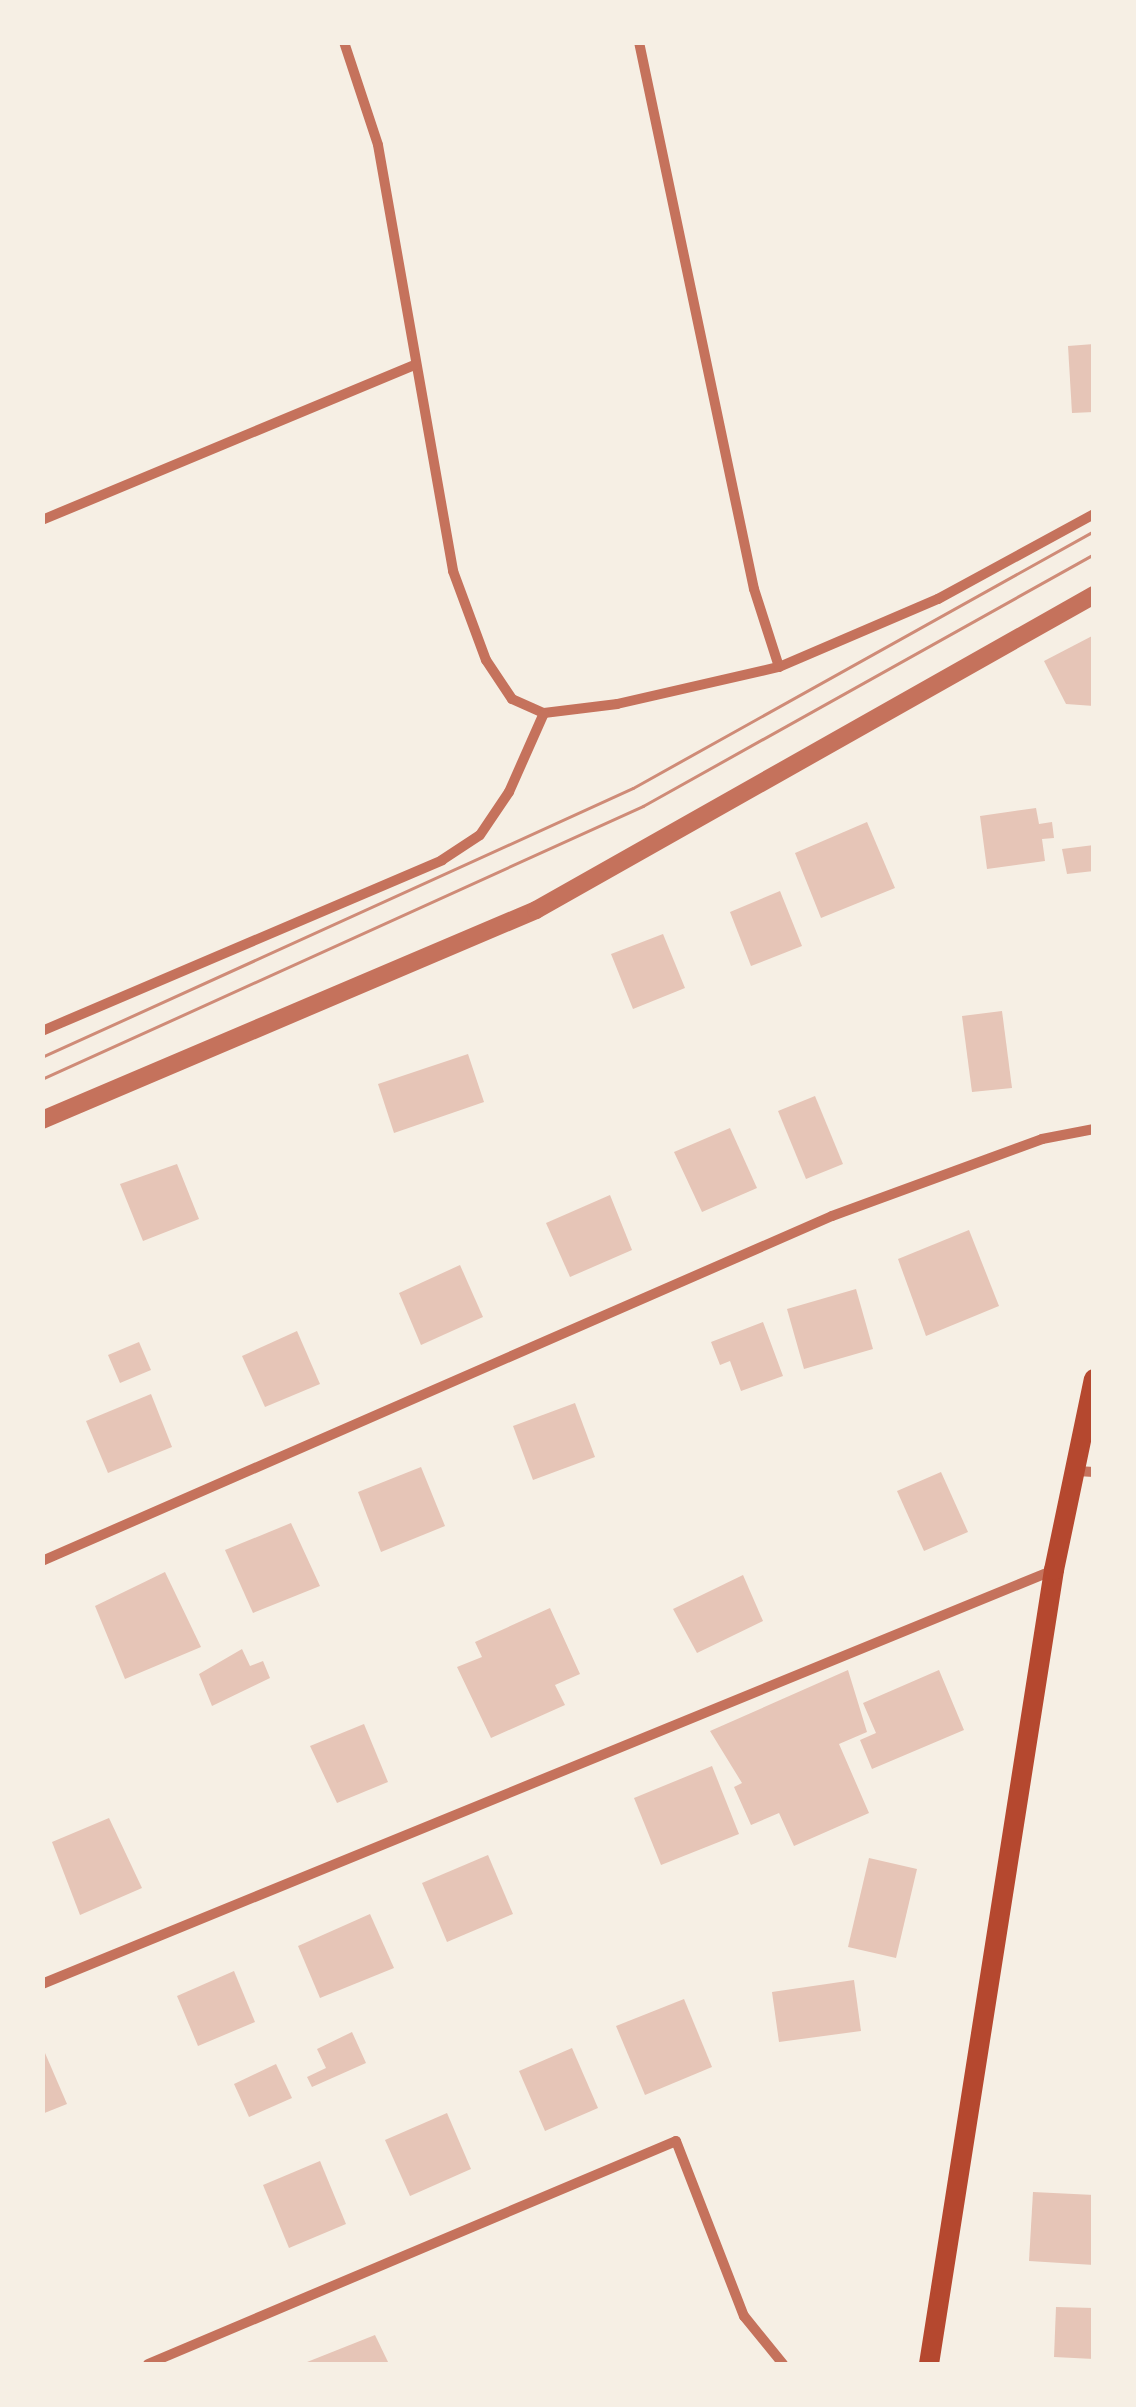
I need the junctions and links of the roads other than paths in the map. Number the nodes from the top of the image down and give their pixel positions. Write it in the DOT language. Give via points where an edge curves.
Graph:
graph roads {
  1 [pos="344,42"];
  2 [pos="639,42"];
  3 [pos="416,364"];
  4 [pos="1094,514"];
  5 [pos="42,520"];
  6 [pos="1094,595"];
  7 [pos="780,667"];
  8 [pos="544,713"];
  9 [pos="42,1032"];
  10 [pos="42,1120"];
  11 [pos="1094,1129"];
  12 [pos="1094,1378"];
  13 [pos="1085,1472"];
  14 [pos="42,1560"];
  15 [pos="1054,1570"];
  16 [pos="42,1984"];
  17 [pos="148,2364"];
  18 [pos="783,2364"];
  19 [pos="928,2364"];
  1 -- 3 [label="street" via="378,145"];
  2 -- 7 [label="street" via="754,589"];
  3 -- 5 [label="street"];
  3 -- 8 [label="street" via="453,571 486,660 512,698"];
  4 -- 7 [label="street" via="938,599"];
  6 -- 10 [label="street" via="536,910"];
  7 -- 8 [label="street" via="617,704"];
  8 -- 9 [label="street" via="509,792 480,836 442,860"];
  11 -- 14 [label="street" via="1042,1139 832,1216"];
  12 -- 13 [label="main road"];
  13 -- 15 [label="main road"];
  15 -- 16 [label="street"];
  15 -- 19 [label="main road"];
  17 -- 18 [label="street" via="676,2141 744,2316"];
}
